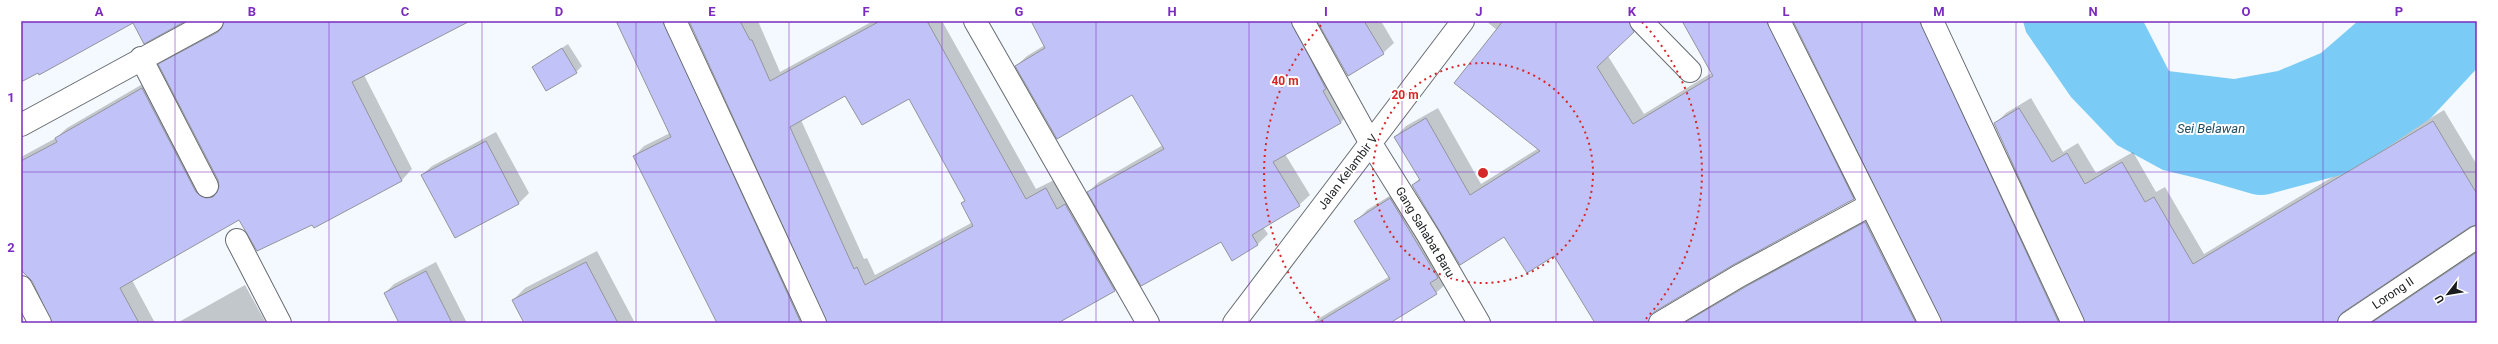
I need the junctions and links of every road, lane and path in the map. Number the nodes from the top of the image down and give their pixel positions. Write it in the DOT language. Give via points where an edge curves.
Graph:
graph roads {
  1 [pos="212,21"];
  2 [pos="675,21"];
  3 [pos="975,21"];
  4 [pos="1303,21"];
  5 [pos="1463,21"];
  6 [pos="1641,21"];
  7 [pos="1779,21"];
  8 [pos="1932,21"];
  9 [pos="141,58"];
  10 [pos="1690,71"];
  11 [pos="21,125"];
  12 [pos="1370,142"];
  13 [pos="207,186"];
  14 [pos="1870,205"];
  15 [pos="2477,237"];
  16 [pos="237,240"];
  17 [pos="21,287"];
  18 [pos="40,323"];
  19 [pos="280,323"];
  20 [pos="815,323"];
  21 [pos="1148,323"];
  22 [pos="1234,323"];
  23 [pos="1479,323"];
  24 [pos="1660,323"];
  25 [pos="1930,323"];
  26 [pos="2073,323"];
  27 [pos="2349,323"];
  1 -- 9 [label="street"];
  2 -- 20 [label="street"];
  3 -- 21 [label="street"];
  4 -- 12 [label="street, Gang Sahabat Baru"];
  5 -- 12 [label="street, Jalan Kelambir V"];
  6 -- 10 [label="street"];
  7 -- 14 [label="street"];
  8 -- 26 [label="street"];
  9 -- 11 [label="street"];
  9 -- 13 [label="street"];
  12 -- 22 [label="street, Jalan Kelambir V"];
  12 -- 23 [label="street, Gang Sahabat Baru"];
  14 -- 24 [label="street" via="1739,276"];
  14 -- 25 [label="street"];
  15 -- 27 [label="street, Lorong II"];
  16 -- 19 [label="street"];
  17 -- 18 [label="street"];
}
